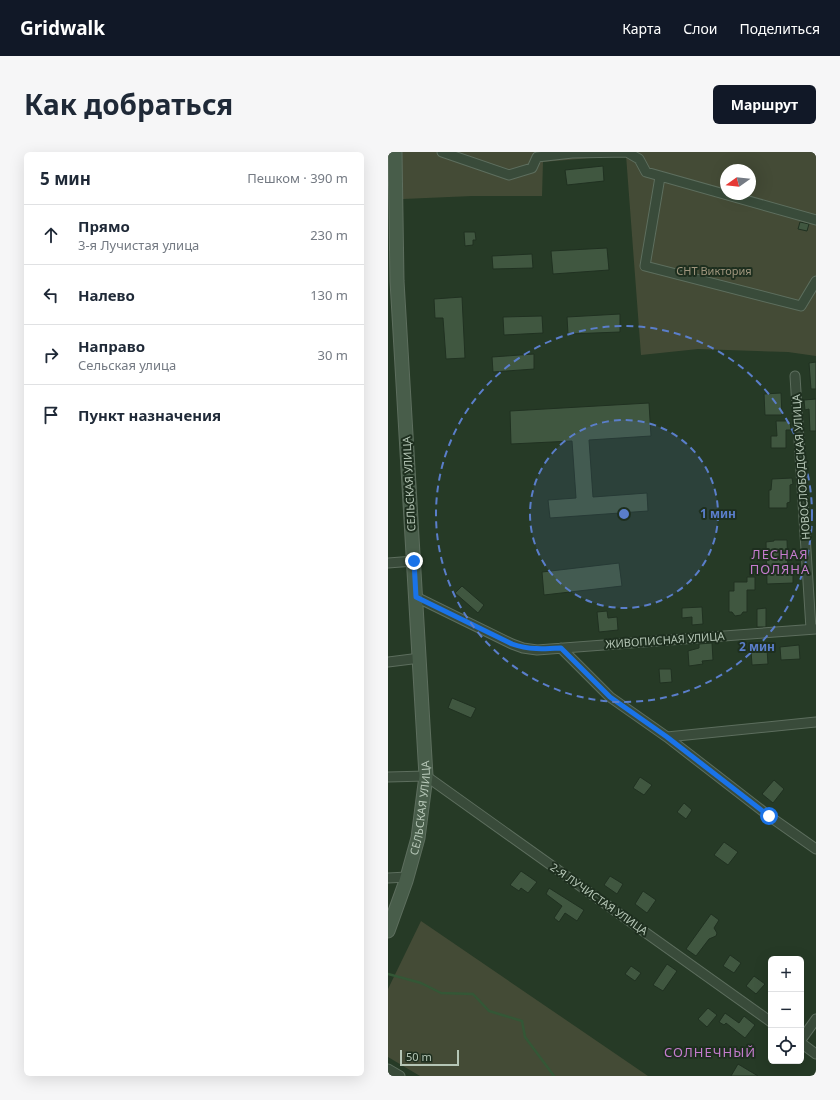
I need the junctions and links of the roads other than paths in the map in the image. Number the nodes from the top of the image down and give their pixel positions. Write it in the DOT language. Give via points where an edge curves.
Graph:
graph roads {
  1 [pos="395,152"];
  2 [pos="442,152"];
  3 [pos="660,177"];
  4 [pos="816,220"];
  5 [pos="816,281"];
  6 [pos="392,282"];
  7 [pos="795,376"];
  8 [pos="414,561"];
  9 [pos="388,563"];
  10 [pos="416,597"];
  11 [pos="814,629"];
  12 [pos="561,648"];
  13 [pos="420,658"];
  14 [pos="388,662"];
  15 [pos="816,722"];
  16 [pos="667,737"];
  17 [pos="426,776"];
  18 [pos="388,777"];
  19 [pos="816,849"];
  20 [pos="407,877"];
  21 [pos="388,878"];
  22 [pos="388,931"];
  23 [pos="816,1019"];
  24 [pos="768,1020"];
  25 [pos="804,1036"];
  26 [pos="804,1045"];
  27 [pos="816,1054"];
  28 [pos="388,1069"];
  29 [pos="400,1076"];
  1 -- 6 [label="street, СЕЛЬСКАЯ УЛИЦА"];
  2 -- 3 [label="street" via="509,175 532,168 537,157 572,153 627,152 639,159 646,172"];
  3 -- 4 [label="street"];
  3 -- 5 [label="street" via="645,266 801,306"];
  6 -- 8 [label="street, СЕЛЬСКАЯ УЛИЦА"];
  7 -- 11 [label="street, НОВОСЛОБОДСКАЯ УЛИЦА"];
  8 -- 9 [label="street"];
  8 -- 10 [label="street, СЕЛЬСКАЯ УЛИЦА"];
  10 -- 12 [label="street, ЖИВОПИСНАЯ УЛИЦА" via="523,648"];
  10 -- 13 [label="street, СЕЛЬСКАЯ УЛИЦА"];
  11 -- 12 [label="street, ЖИВОПИСНАЯ УЛИЦА"];
  12 -- 16 [label="street" via="610,697"];
  13 -- 14 [label="street"];
  13 -- 17 [label="street, СЕЛЬСКАЯ УЛИЦА"];
  15 -- 16 [label="street"];
  16 -- 19 [label="street"];
  17 -- 18 [label="street"];
  17 -- 20 [label="street, СЕЛЬСКАЯ УЛИЦА" via="418,838"];
  17 -- 24 [label="street, 2-Я ЛУЧИСТАЯ УЛИЦА"];
  20 -- 21 [label="street"];
  20 -- 22 [label="street, СЕЛЬСКАЯ УЛИЦА"];
  23 -- 25 [label="street"];
  26 -- 27 [label="street"];
  28 -- 29 [label="street"];
}
